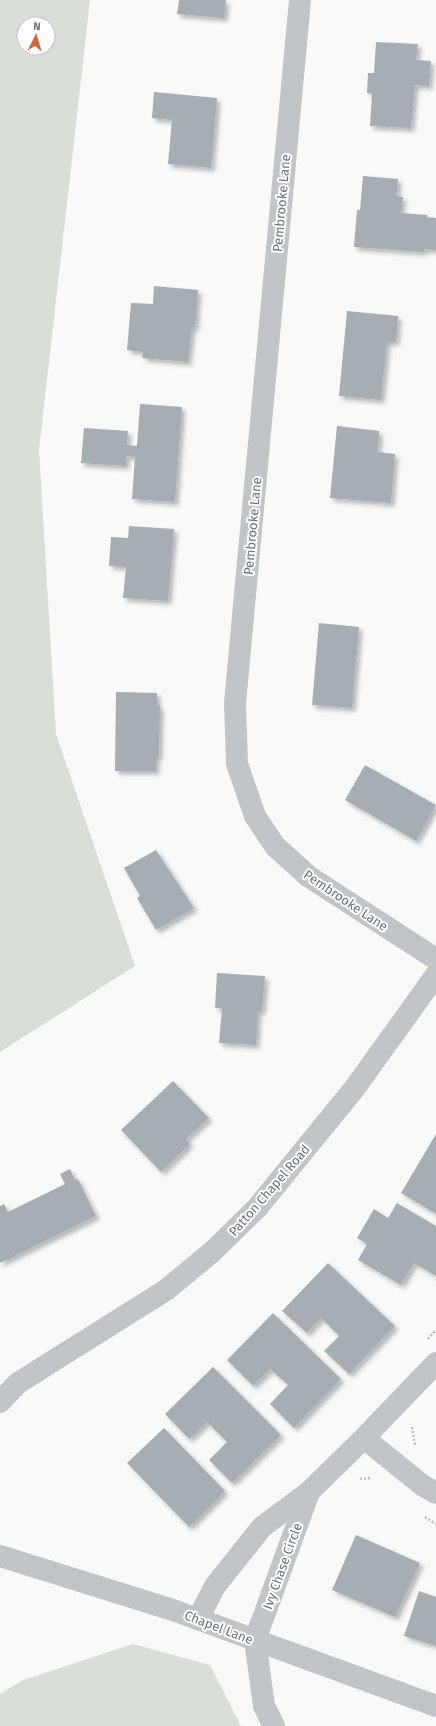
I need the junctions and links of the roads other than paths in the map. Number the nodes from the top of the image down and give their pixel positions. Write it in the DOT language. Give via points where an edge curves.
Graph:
graph roads {
  1 [pos="300,0"];
  2 [pos="436,959"];
  3 [pos="436,975"];
  4 [pos="436,1363"];
  5 [pos="0,1402"];
  6 [pos="364,1438"];
  7 [pos="309,1492"];
  8 [pos="436,1493"];
  9 [pos="0,1556"];
  10 [pos="198,1619"];
  11 [pos="255,1640"];
  12 [pos="436,1706"];
  13 [pos="274,1726"];
  1 -- 2 [label="street, Pembrooke Lane" via="235,703 237,764 255,816 275,846 308,876"];
  3 -- 5 [label="street, Patton Chapel Road" via="354,1089 257,1208 212,1252 166,1290 18,1383"];
  4 -- 6 [label="street, Ivy Chase Circle"];
  6 -- 7 [label="street, Ivy Chase Circle"];
  6 -- 8 [label="street" via="422,1485"];
  7 -- 10 [label="street, Ivy Chase Circle" via="262,1527 215,1586"];
  7 -- 11 [label="street, Ivy Chase Circle"];
  9 -- 10 [label="street, Chapel Lane"];
  10 -- 11 [label="street, Chapel Lane"];
  11 -- 12 [label="street, Chapel Lane"];
  11 -- 13 [label="street" via="264,1706"];
}
